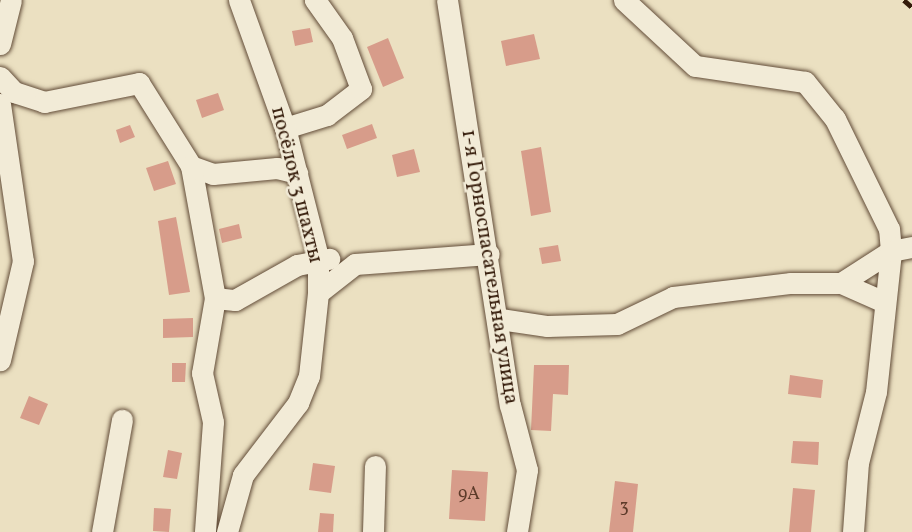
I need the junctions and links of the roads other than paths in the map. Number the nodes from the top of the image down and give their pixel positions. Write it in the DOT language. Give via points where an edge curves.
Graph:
graph roads {
  1 [pos="11,0"];
  2 [pos="240,0"];
  3 [pos="315,0"];
  4 [pos="447,0"];
  5 [pos="624,0"];
  6 [pos="0,44"];
  7 [pos="0,77"];
  8 [pos="0,104"];
  9 [pos="285,128"];
  10 [pos="191,166"];
  11 [pos="297,173"];
  12 [pos="902,249"];
  13 [pos="489,254"];
  14 [pos="318,257"];
  15 [pos="355,264"];
  16 [pos="841,283"];
  17 [pos="318,293"];
  18 [pos="214,298"];
  19 [pos="884,302"];
  20 [pos="500,319"];
  21 [pos="0,360"];
  22 [pos="122,420"];
  23 [pos="375,466"];
  24 [pos="102,532"];
  25 [pos="205,532"];
  26 [pos="227,532"];
  27 [pos="373,532"];
  28 [pos="517,532"];
  29 [pos="853,532"];
  1 -- 6 [label="street"];
  2 -- 9 [label="street, посёлок 3 шахты"];
  3 -- 9 [label="street" via="342,38 361,89 327,115"];
  4 -- 13 [label="street, 1-я Горноспасательная улица"];
  5 -- 12 [label="street" via="695,66 804,82 835,119"];
  7 -- 10 [label="street" via="14,92 44,102 139,83"];
  8 -- 21 [label="street" via="23,261"];
  9 -- 11 [label="street, посёлок 3 шахты"];
  10 -- 11 [label="street" via="213,174 277,168"];
  10 -- 18 [label="street"];
  11 -- 14 [label="street, посёлок 3 шахты"];
  12 -- 16 [label="street"];
  12 -- 19 [label="street"];
  13 -- 15 [label="street"];
  13 -- 20 [label="street, 1-я Горноспасательная улица"];
  14 -- 15 [label="street"];
  14 -- 17 [label="street, посёлок 3 шахты"];
  14 -- 18 [label="street" via="235,300"];
  15 -- 17 [label="street"];
  16 -- 19 [label="street"];
  16 -- 20 [label="street" via="791,283 673,297 617,324 594,327"];
  17 -- 26 [label="street, посёлок 3 шахты" via="309,376 298,403 243,475"];
  18 -- 25 [label="street" via="202,373 213,422"];
  19 -- 29 [label="street" via="876,392 858,463"];
  20 -- 28 [label="street, 1-я Горноспасательная улица" via="510,405 527,470"];
  22 -- 24 [label="street"];
  23 -- 27 [label="street"];
}
